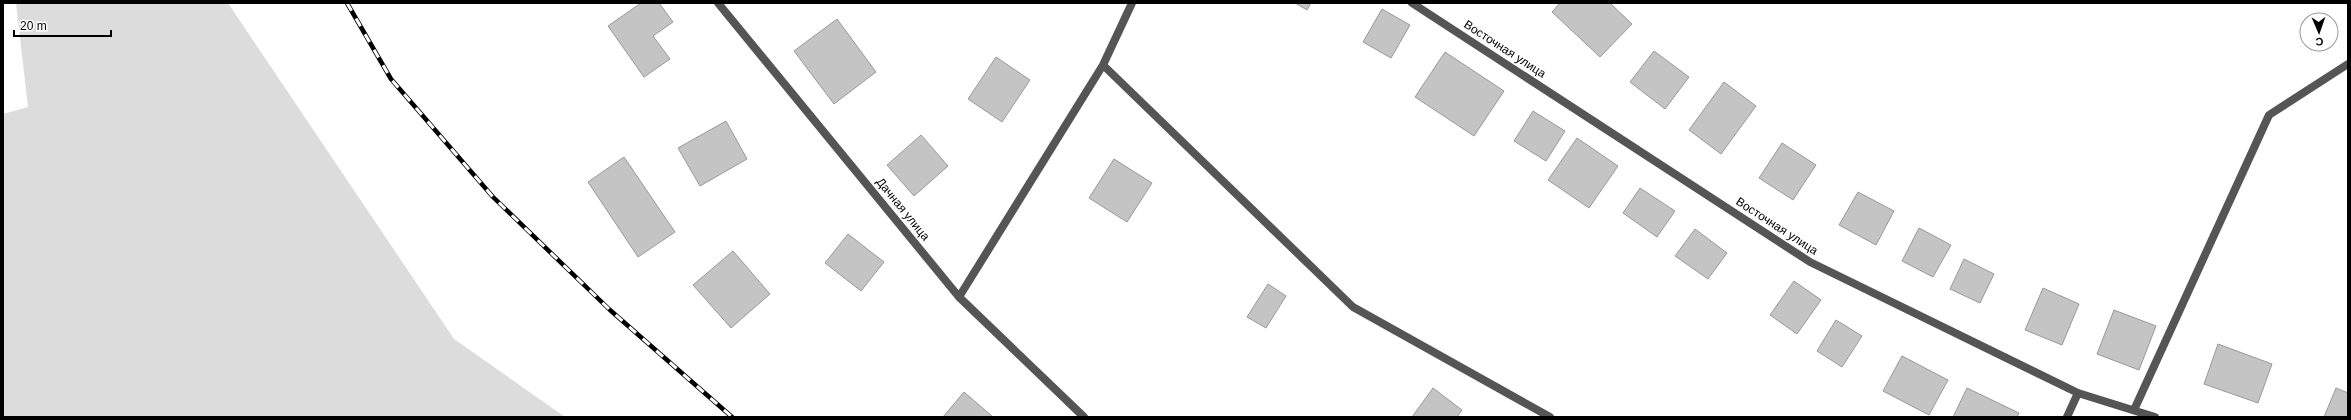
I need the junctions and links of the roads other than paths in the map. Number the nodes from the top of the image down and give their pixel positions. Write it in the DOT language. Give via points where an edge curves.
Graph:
graph roads {
  1 [pos="718,3"];
  2 [pos="1132,3"];
  3 [pos="1412,3"];
  4 [pos="2348,64"];
  5 [pos="1103,65"];
  6 [pos="959,297"];
  7 [pos="2078,393"];
  8 [pos="2134,410"];
  9 [pos="1084,417"];
  10 [pos="1550,417"];
  11 [pos="2067,417"];
  12 [pos="2155,417"];
  1 -- 6 [label="street, Дачная улица"];
  2 -- 5 [label="street"];
  3 -- 7 [label="street, Восточная улица" via="1810,262"];
  4 -- 8 [label="street" via="2269,115"];
  5 -- 6 [label="street"];
  5 -- 10 [label="street" via="1353,307"];
  6 -- 9 [label="street, Дачная улица"];
  7 -- 8 [label="street, Восточная улица"];
  7 -- 11 [label="street"];
  8 -- 12 [label="street, Восточная улица"];
}
